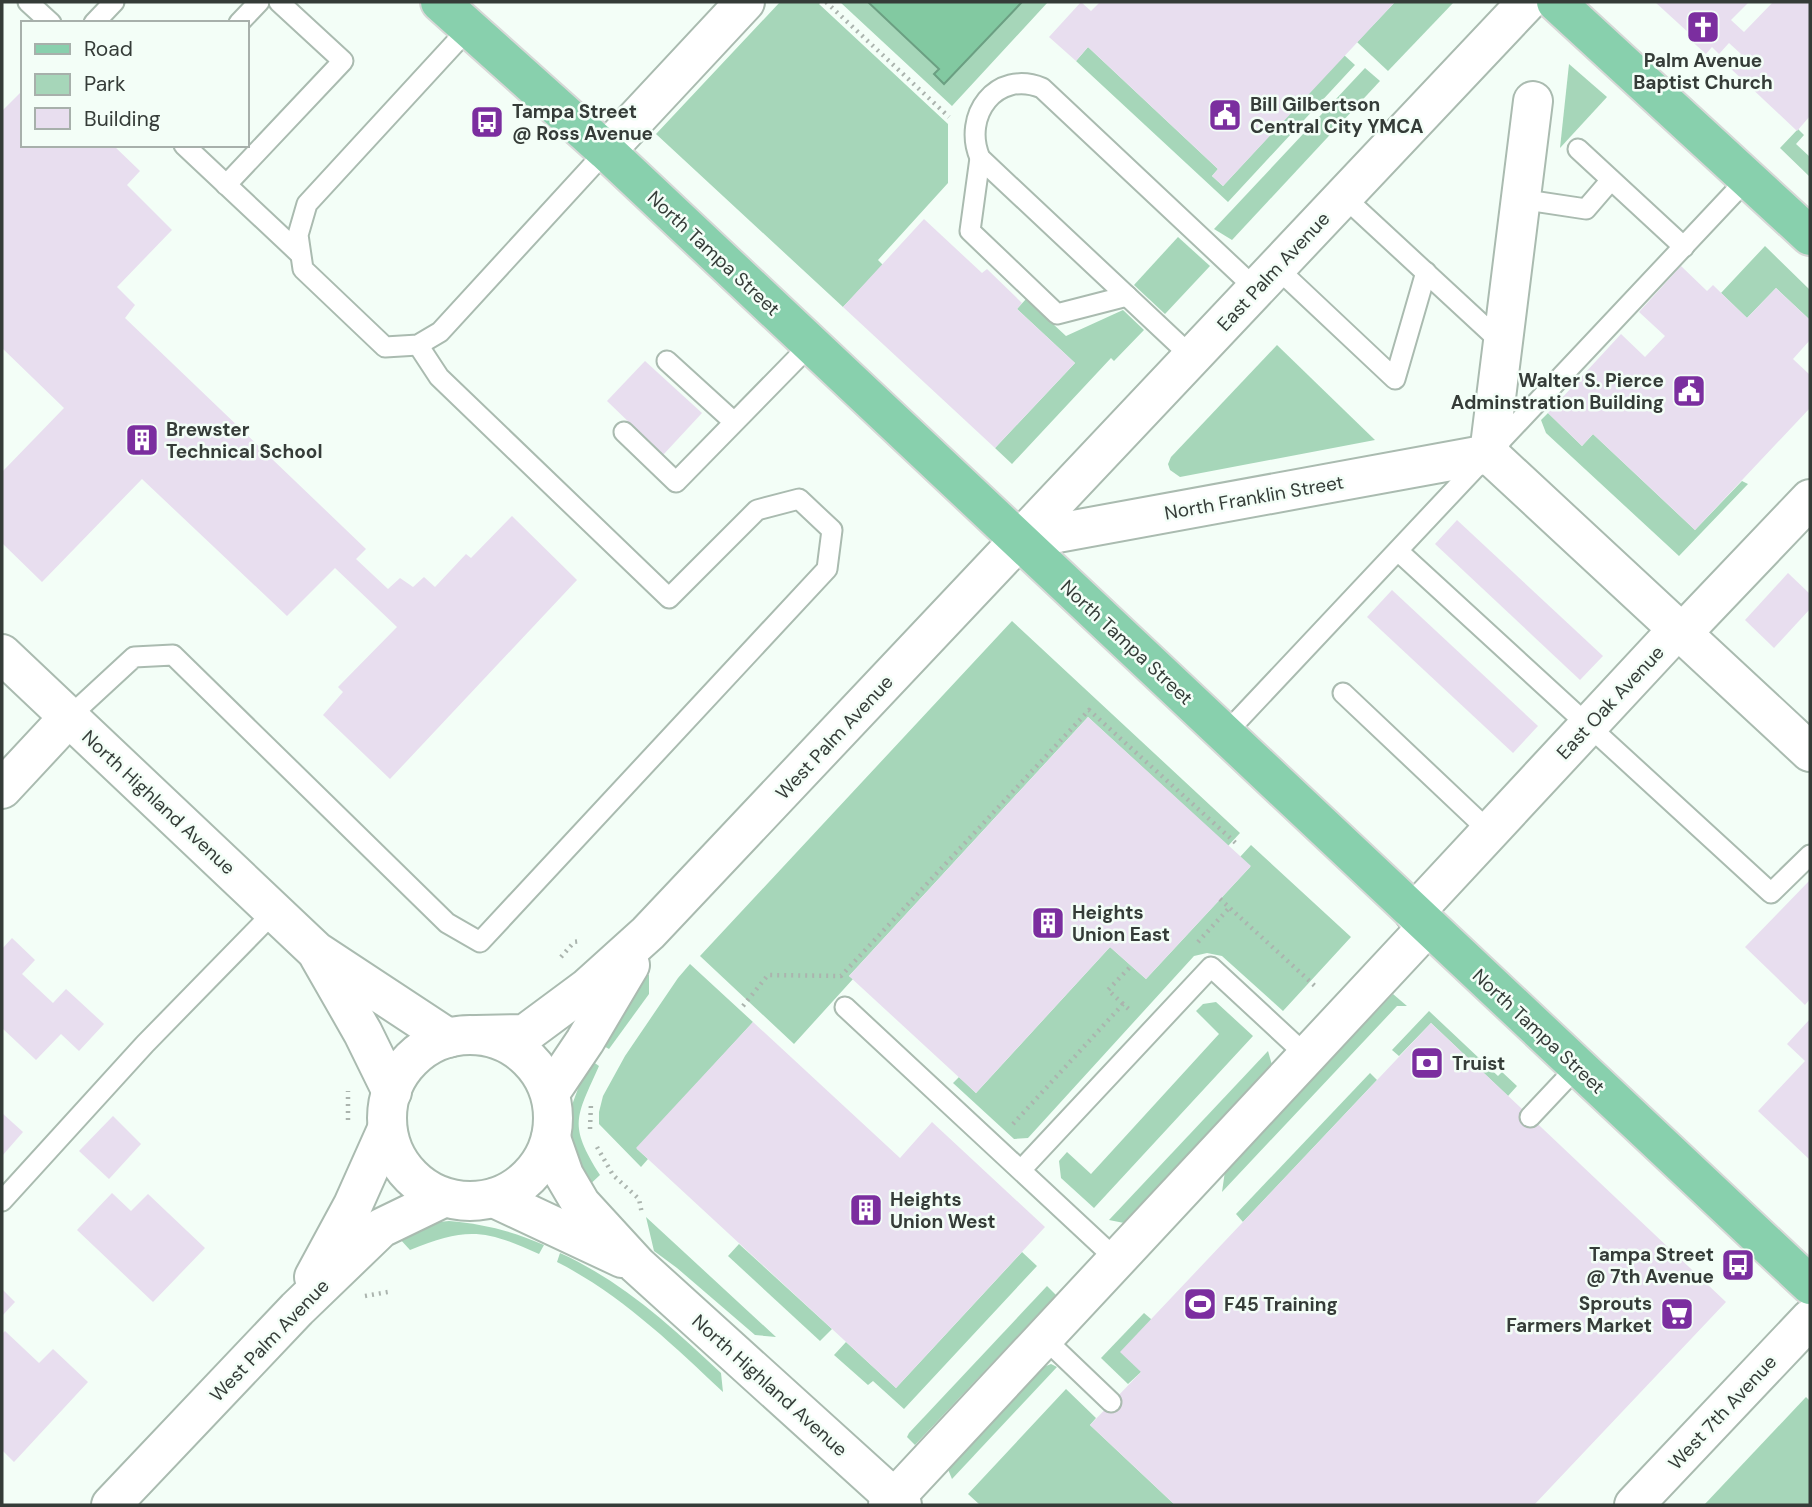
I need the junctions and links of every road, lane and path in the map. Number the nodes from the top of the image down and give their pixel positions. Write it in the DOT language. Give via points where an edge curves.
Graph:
graph roads {
  1 [pos="28,2"];
  2 [pos="114,2"];
  3 [pos="259,2"];
  4 [pos="279,2"];
  5 [pos="440,2"];
  6 [pos="745,2"];
  7 [pos="826,2"];
  8 [pos="1527,2"];
  9 [pos="1556,2"];
  10 [pos="49,21"];
  11 [pos="96,21"];
  12 [pos="241,21"];
  13 [pos="469,28"];
  14 [pos="1533,101"];
  15 [pos="955,122"];
  16 [pos="186,147"];
  17 [pos="1578,149"];
  18 [pos="606,151"];
  19 [pos="980,158"];
  20 [pos="1748,178"];
  21 [pos="1611,180"];
  22 [pos="226,185"];
  23 [pos="1343,196"];
  24 [pos="1520,199"];
  25 [pos="1810,236"];
  26 [pos="1684,247"];
  27 [pos="300,254"];
  28 [pos="1426,272"];
  29 [pos="1266,278"];
  30 [pos="1127,296"];
  31 [pos="1502,343"];
  32 [pos="811,344"];
  33 [pos="418,345"];
  34 [pos="1192,357"];
  35 [pos="667,361"];
  36 [pos="734,422"];
  37 [pos="624,432"];
  38 [pos="1489,454"];
  39 [pos="1810,499"];
  40 [pos="1019,540"];
  41 [pos="1398,551"];
  42 [pos="1679,628"];
  43 [pos="2,654"];
  44 [pos="1343,693"];
  45 [pos="69,717"];
  46 [pos="1588,725"];
  47 [pos="1225,734"];
  48 [pos="1810,752"];
  49 [pos="2,789"];
  50 [pos="1489,831"];
  51 [pos="1239,846"];
  52 [pos="1810,855"];
  53 [pos="1220,899"];
  54 [pos="1230,908"];
  55 [pos="275,911"];
  56 [pos="1421,920"];
  57 [pos="648,933"];
  58 [pos="574,942"];
  59 [pos="1195,946"];
  60 [pos="316,951"];
  61 [pos="553,966"];
  62 [pos="1131,966"];
  63 [pos="1316,987"];
  64 [pos="1123,1004"];
  65 [pos="743,1006"];
  66 [pos="845,1007"];
  67 [pos="1133,1013"];
  68 [pos="462,1037"];
  69 [pos="1307,1056"];
  70 [pos="1577,1066"];
  71 [pos="346,1080"];
  72 [pos="550,1093"];
  73 [pos="591,1100"];
  74 [pos="389,1110"];
  75 [pos="1530,1117"];
  76 [pos="348,1128"];
  77 [pos="591,1132"];
  78 [pos="551,1138"];
  79 [pos="595,1143"];
  80 [pos="994,1145"];
  81 [pos="1021,1170"];
  82 [pos="443,1198"];
  83 [pos="494,1198"];
  84 [pos="639,1199"];
  85 [pos="2,1201"];
  86 [pos="1117,1260"];
  87 [pos="638,1265"];
  88 [pos="1810,1285"];
  89 [pos="297,1309"];
  90 [pos="1810,1319"];
  91 [pos="1044,1338"];
  92 [pos="1111,1402"];
  93 [pos="895,1503"];
  94 [pos="111,1505"];
  95 [pos="1634,1505"];
  1 -- 10 [label="lane"];
  2 -- 11 [label="lane"];
  3 -- 12 [label="lane"];
  4 -- 22 [label="lane" via="343,61"];
  5 -- 13 [label="main road, North Tampa Street"];
  6 -- 18 [label="street"];
  7 -- 15 [label="path"];
  8 -- 23 [label="street, East Palm Avenue"];
  9 -- 20 [label="main road"];
  13 -- 18 [label="main road, North Tampa Street"];
  13 -- 27 [label="lane" via="307,204 298,235"];
  14 -- 24 [label="street"];
  16 -- 22 [label="lane"];
  17 -- 21 [label="lane"];
  18 -- 32 [label="main road, North Tampa Street"];
  18 -- 33 [label="lane" via="440,332"];
  19 -- 29 [label="lane" via="973,128 988,99 1012,83 1042,88"];
  19 -- 30 [label="lane"];
  19 -- 30 [label="lane" via="970,232 1058,314"];
  20 -- 25 [label="main road"];
  20 -- 26 [label="lane"];
  21 -- 24 [label="lane" via="1586,209"];
  21 -- 26 [label="lane"];
  22 -- 27 [label="lane"];
  23 -- 28 [label="lane"];
  23 -- 29 [label="street, East Palm Avenue"];
  24 -- 31 [label="street"];
  26 -- 38 [label="lane"];
  27 -- 33 [label="lane" via="303,269 385,347"];
  28 -- 29 [label="lane" via="1395,379"];
  28 -- 31 [label="lane"];
  29 -- 34 [label="street, East Palm Avenue"];
  30 -- 34 [label="lane"];
  31 -- 38 [label="street"];
  32 -- 36 [label="lane"];
  32 -- 40 [label="main road, North Tampa Street"];
  33 -- 45 [label="lane" via="439,377 669,598 757,510 799,499 832,530 827,569 480,942 447,923 173,655 134,657"];
  34 -- 40 [label="street, East Palm Avenue"];
  35 -- 36 [label="lane"];
  36 -- 37 [label="lane" via="676,482"];
  38 -- 40 [label="street, North Franklin Street"];
  38 -- 41 [label="lane"];
  38 -- 42 [label="street"];
  39 -- 42 [label="street, East Oak Avenue" via="1688,627"];
  40 -- 47 [label="main road, North Tampa Street"];
  40 -- 57 [label="street, West Palm Avenue"];
  41 -- 46 [label="lane"];
  41 -- 47 [label="lane"];
  42 -- 46 [label="street, East Oak Avenue"];
  42 -- 48 [label="street"];
  43 -- 45 [label="street, North Highland Avenue"];
  44 -- 50 [label="lane"];
  45 -- 49 [label="street"];
  45 -- 55 [label="street, North Highland Avenue"];
  46 -- 50 [label="street, East Oak Avenue"];
  46 -- 52 [label="lane" via="1771,893"];
  47 -- 56 [label="main road, North Tampa Street"];
  50 -- 56 [label="street, East Oak Avenue"];
  51 -- 65 [label="path" via="1089,710 841,976 768,975"];
  53 -- 54 [label="path"];
  54 -- 59 [label="path"];
  54 -- 63 [label="path"];
  55 -- 60 [label="street, North Highland Avenue"];
  55 -- 85 [label="lane"];
  56 -- 69 [label="street, East Oak Avenue"];
  56 -- 70 [label="main road, North Tampa Street"];
  57 -- 68 [label="street, West Palm Avenue" via="587,988 525,1034"];
  57 -- 72 [label="street, West Palm Avenue"];
  58 -- 61 [label="path"];
  60 -- 68 [label="street, North Highland Avenue"];
  60 -- 74 [label="street, North Highland Avenue" via="363,1033"];
  62 -- 64 [label="path" via="1108,990"];
  64 -- 67 [label="path"];
  64 -- 80 [label="path"];
  66 -- 80 [label="lane"];
  68 -- 72 [label="street, West Palm Avenue" via="501,1040 522,1053 539,1071"];
  68 -- 74 [label="street, West Palm Avenue" via="423,1050 404,1068"];
  69 -- 81 [label="lane" via="1211,967"];
  69 -- 86 [label="street, East Oak Avenue"];
  70 -- 75 [label="lane"];
  70 -- 88 [label="main road, North Tampa Street"];
  71 -- 76 [label="path"];
  72 -- 78 [label="street, West Palm Avenue" via="554,1115"];
  73 -- 77 [label="path"];
  74 -- 82 [label="street" via="394,1151 405,1171"];
  74 -- 89 [label="street, West Palm Avenue" via="353,1205"];
  78 -- 83 [label="street, West Palm Avenue" via="531,1175"];
  78 -- 87 [label="street, North Highland Avenue" via="581,1204"];
  79 -- 84 [label="path" via="613,1175"];
  80 -- 81 [label="lane"];
  81 -- 86 [label="lane"];
  82 -- 83 [label="street, West Palm Avenue"];
  82 -- 89 [label="street, West Palm Avenue" via="381,1228"];
  83 -- 87 [label="street, North Highland Avenue"];
  86 -- 91 [label="street, East Oak Avenue"];
  87 -- 93 [label="street, North Highland Avenue"];
  89 -- 94 [label="street, West Palm Avenue"];
  90 -- 95 [label="street, West 7th Avenue"];
  91 -- 92 [label="lane"];
  91 -- 93 [label="street, East Oak Avenue"];
}
